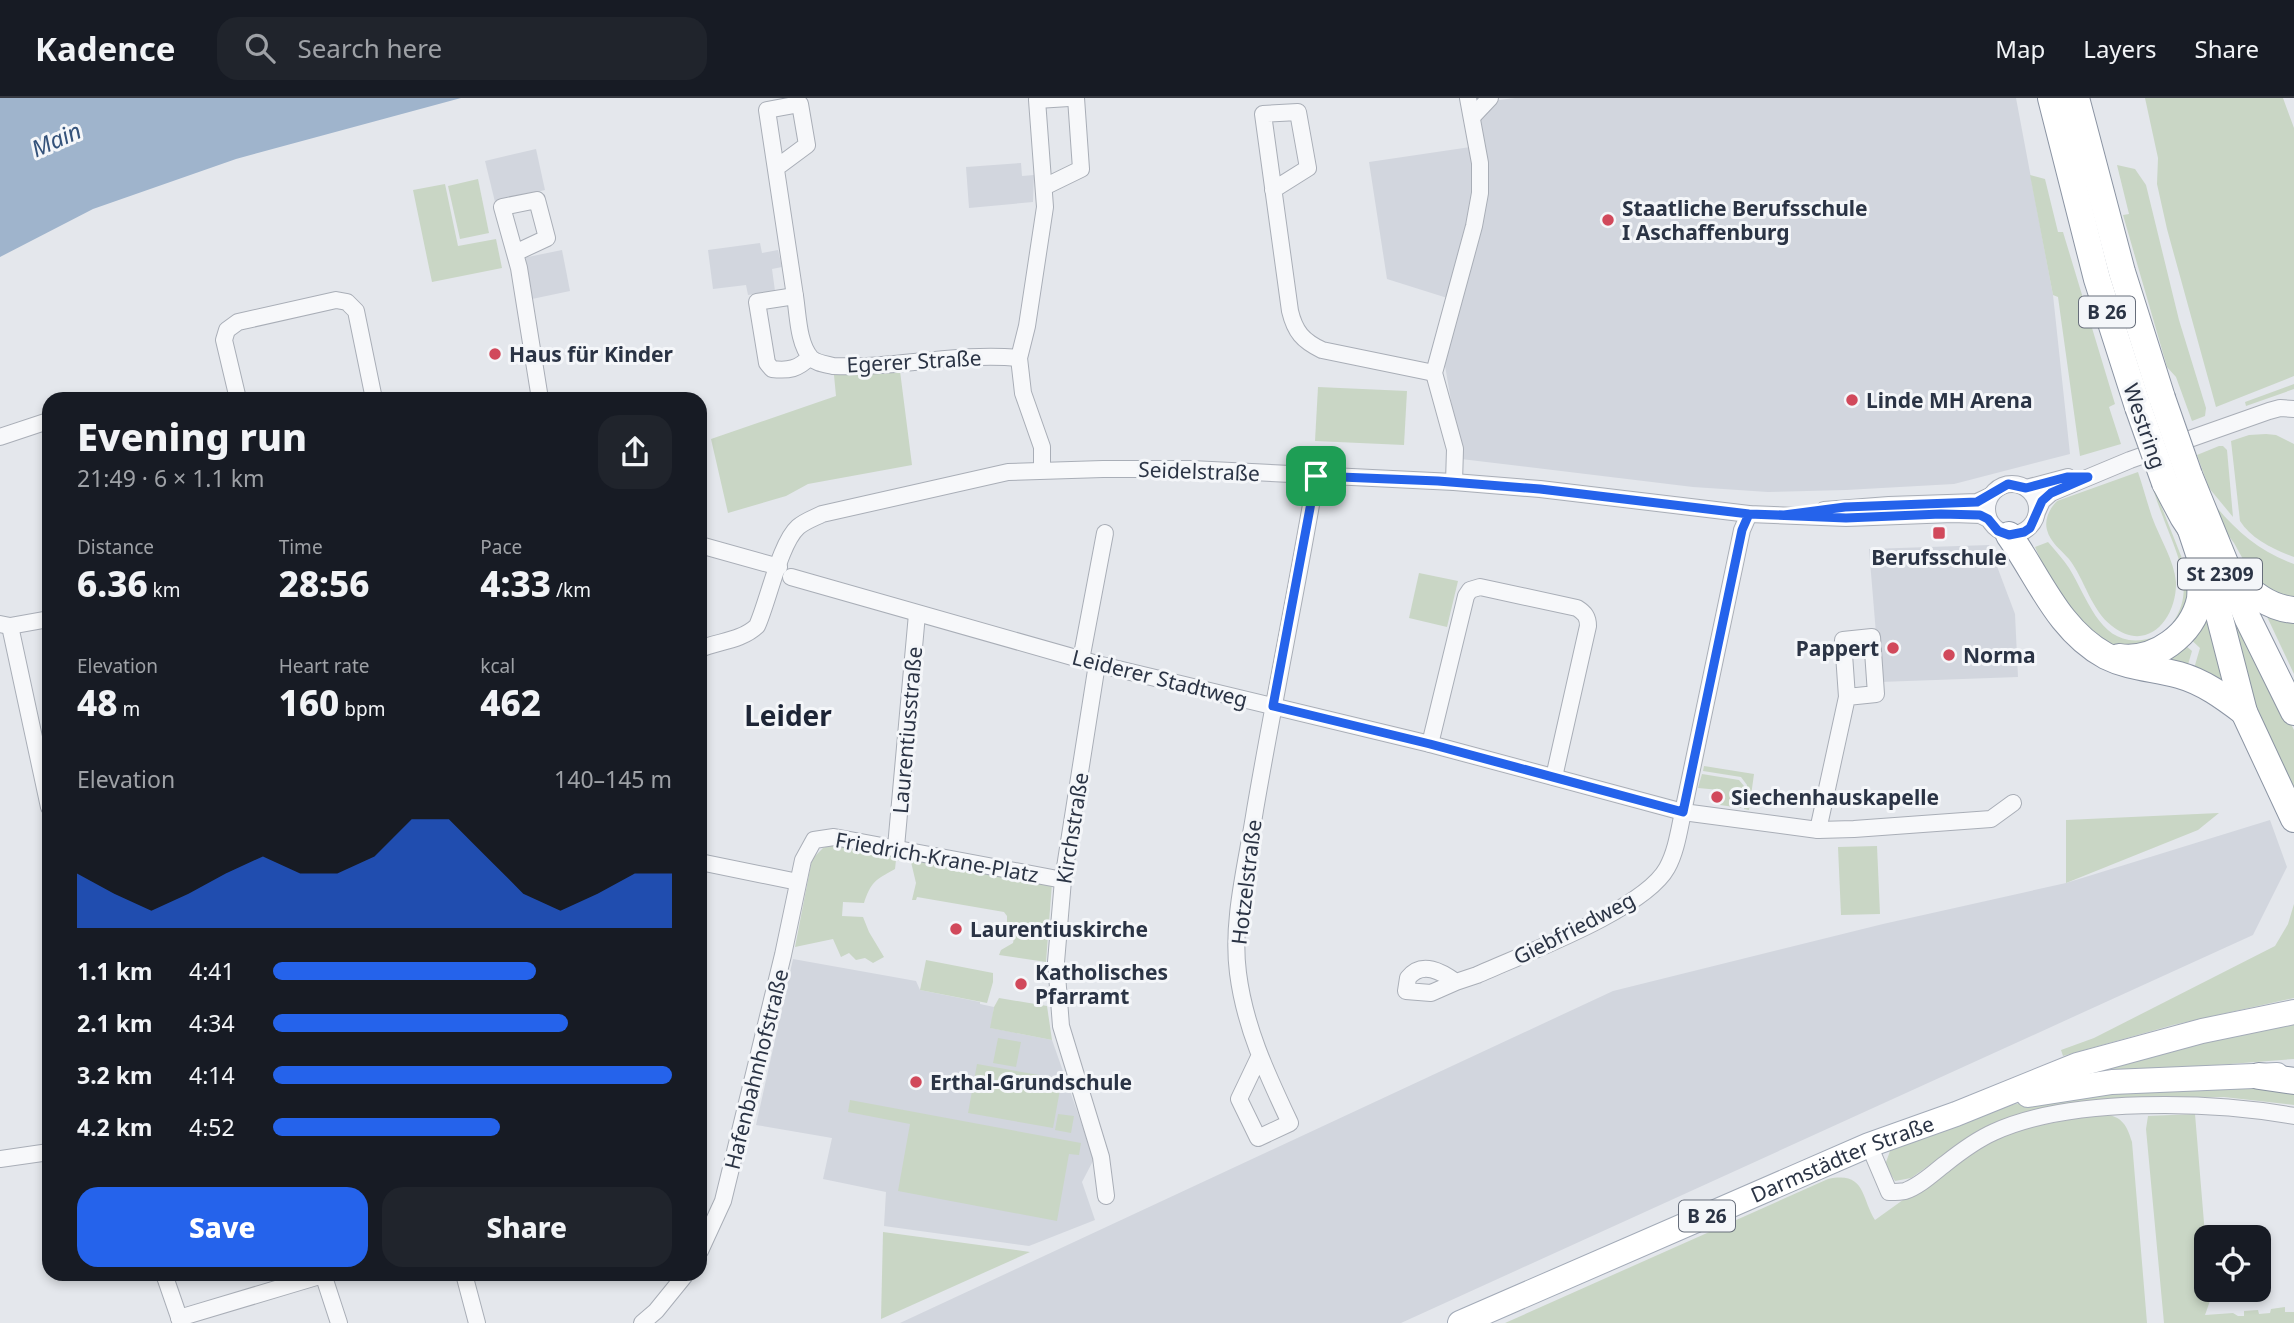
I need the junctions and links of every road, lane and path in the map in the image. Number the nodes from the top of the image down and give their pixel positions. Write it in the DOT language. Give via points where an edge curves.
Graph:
graph roads {
  1 [pos="1069,98"];
  2 [pos="1076,98"];
  3 [pos="1468,98"];
  4 [pos="1490,98"];
  5 [pos="2051,98"];
  6 [pos="2076,98"];
  7 [pos="1472,117"];
  8 [pos="776,168"];
  9 [pos="1044,187"];
  10 [pos="1273,190"];
  11 [pos="2092,213"];
  12 [pos="515,253"];
  13 [pos="795,296"];
  14 [pos="810,357"];
  15 [pos="1019,358"];
  16 [pos="1434,373"];
  17 [pos="236,392"];
  18 [pos="373,392"];
  19 [pos="539,392"];
  20 [pos="2294,409"];
  21 [pos="42,423"];
  22 [pos="0,437"];
  23 [pos="1042,470"];
  24 [pos="1316,476"];
  25 [pos="2088,477"];
  26 [pos="2177,479"];
  27 [pos="1454,482"];
  28 [pos="2026,488"];
  29 [pos="1990,496"];
  30 [pos="1749,514"];
  31 [pos="1784,515"];
  32 [pos="1988,519"];
  33 [pos="2026,524"];
  34 [pos="2191,530"];
  35 [pos="1105,533"];
  36 [pos="707,546"];
  37 [pos="2199,555"];
  38 [pos="2226,566"];
  39 [pos="782,572"];
  40 [pos="2294,610"];
  41 [pos="917,614"];
  42 [pos="2248,618"];
  43 [pos="42,620"];
  44 [pos="5,625"];
  45 [pos="707,647"];
  46 [pos="2105,655"];
  47 [pos="1089,662"];
  48 [pos="2294,688"];
  49 [pos="1847,697"];
  50 [pos="1273,706"];
  51 [pos="2244,712"];
  52 [pos="2294,712"];
  53 [pos="1430,744"];
  54 [pos="1553,777"];
  55 [pos="42,778"];
  56 [pos="2014,803"];
  57 [pos="1683,812"];
  58 [pos="2294,819"];
  59 [pos="1818,830"];
  60 [pos="896,847"];
  61 [pos="707,863"];
  62 [pos="1063,880"];
  63 [pos="798,882"];
  64 [pos="1456,982"];
  65 [pos="2294,1012"];
  66 [pos="1259,1057"];
  67 [pos="2294,1074"];
  68 [pos="2259,1076"];
  69 [pos="2294,1081"];
  70 [pos="1956,1114"];
  71 [pos="2294,1116"];
  72 [pos="1869,1145"];
  73 [pos="42,1153"];
  74 [pos="0,1159"];
  75 [pos="1105,1196"];
  76 [pos="707,1236"];
  77 [pos="166,1281"];
  78 [pos="304,1281"];
  79 [pos="325,1281"];
  80 [pos="466,1281"];
  81 [pos="681,1281"];
  82 [pos="180,1320"];
  83 [pos="339,1323"];
  84 [pos="477,1323"];
  85 [pos="642,1323"];
  86 [pos="1461,1323"];
  1 -- 9 [label="street" via="1037,100"];
  2 -- 9 [label="street" via="1081,169"];
  3 -- 7 [label="street"];
  4 -- 7 [label="street"];
  5 -- 11 [label="highway, B 26"];
  6 -- 11 [label="highway, B 26"];
  7 -- 16 [label="street" via="1480,193"];
  8 -- 13 [label="street"];
  9 -- 15 [label="street" via="1045,207"];
  10 -- 10 [label="street" via="1263,114 1298,112 1308,168"];
  10 -- 16 [label="street" via="1290,311 1301,337 1322,350"];
  11 -- 26 [label="highway, Westring / B 26, bridge"];
  12 -- 19 [label="street"];
  13 -- 14 [label="street"];
  13 -- 14 [label="street" via="757,302 767,363 772,369 786,370 801,366"];
  14 -- 15 [label="street, Egerer Straße" via="845,366"];
  15 -- 23 [label="street" via="1023,393 1042,447"];
  16 -- 27 [label="street" via="1455,449"];
  17 -- 18 [label="street" via="224,340 227,330 238,322 336,300 347,302 356,311"];
  20 -- 25 [label="street" via="2269,411"];
  21 -- 22 [label="street"];
  23 -- 24 [label="street, Seidelstraße" via="1191,469"];
  23 -- 39 [label="street, Seidelstraße" via="1008,472 822,514 796,529 787,545"];
  24 -- 27 [label="street, Seidelstraße"];
  24 -- 50 [label="street, Hotzelstraße"];
  25 -- 28 [label="street" via="2067,477"];
  25 -- 33 [label="street" via="2051,493"];
  26 -- 34 [label="highway, Westring / B 26"];
  26 -- 38 [label="highway, Westring / B 26"];
  27 -- 30 [label="street, Seidelstraße"];
  28 -- 29 [label="street" via="2008,484"];
  28 -- 33 [label="street" via="2033,495"];
  29 -- 31 [label="street, Seidelstraße" via="1977,502 1845,507"];
  29 -- 32 [label="street"];
  30 -- 31 [label="street, Seidelstraße"];
  30 -- 57 [label="street, Giebfriedweg"];
  31 -- 32 [label="street, Seidelstraße" via="1953,514"];
  32 -- 33 [label="street" via="1998,531"];
  33 -- 46 [label="highway" via="2048,597 2067,624"];
  34 -- 37 [label="highway, B 26"];
  34 -- 42 [label="highway, Westring / St 2309"];
  35 -- 47 [label="street, Kirchstraße"];
  36 -- 39 [label="street, Leiderer Stadtweg"];
  37 -- 46 [label="highway" via="2200,599 2180,636 2144,656"];
  37 -- 51 [label="highway, St 2309"];
  38 -- 40 [label="highway" via="2259,598"];
  38 -- 42 [label="highway, Westring / B 26"];
  39 -- 41 [label="street, Leiderer Stadtweg"];
  39 -- 45 [label="street, Seidelstraße" via="750,633"];
  41 -- 47 [label="street, Leiderer Stadtweg"];
  41 -- 60 [label="street, Laurentiusstraße"];
  42 -- 48 [label="highway, B 26"];
  42 -- 52 [label="highway, Westring / St 2309"];
  43 -- 44 [label="street"];
  44 -- 55 [label="street"];
  46 -- 51 [label="highway" via="2188,677"];
  47 -- 50 [label="street, Leiderer Stadtweg"];
  47 -- 62 [label="street, Kirchstraße"];
  49 -- 59 [label="street"];
  50 -- 53 [label="street, Leiderer Stadtweg"];
  50 -- 66 [label="street, Hotzelstraße" via="1237,929 1243,1008"];
  51 -- 58 [label="highway"];
  53 -- 54 [label="street, Leiderer Stadtweg"];
  53 -- 54 [label="street" via="1469,590 1480,587 1577,608 1588,619 1588,626"];
  54 -- 57 [label="street, Leiderer Stadtweg"];
  56 -- 59 [label="street, Leiderer Stadtweg" via="1991,819"];
  57 -- 59 [label="street, Leiderer Stadtweg"];
  57 -- 64 [label="street, Giebfriedweg" via="1667,869 1645,892 1611,914"];
  60 -- 62 [label="street, Friedrich-Krane-Platz"];
  60 -- 63 [label="street, Friedrich-Krane-Platz" via="834,837 814,841"];
  61 -- 63 [label="street"];
  62 -- 75 [label="street, Kirchstraße" via="1056,962 1060,1026 1101,1157"];
  63 -- 76 [label="street, Hafenbahnhofstraße" via="737,1149 723,1201"];
  65 -- 70 [label="main road, Darmstädter Straße / B 26" via="2100,1058"];
  66 -- 66 [label="street, Hotzelstraße" via="1239,1099 1258,1138 1290,1123"];
  67 -- 68 [label="main road, Darmstädter Straße / B 26"];
  68 -- 69 [label="highway"];
  68 -- 70 [label="main road, Darmstädter Straße / B 26" via="2112,1082 2030,1094"];
  70 -- 72 [label="main road, Darmstädter Straße / B 26"];
  71 -- 72 [label="street" via="2137,1105 2064,1112 1997,1131 1906,1191 1889,1192"];
  72 -- 86 [label="main road, Darmstädter Straße / B 26"];
  73 -- 74 [label="street"];
  77 -- 82 [label="street"];
  78 -- 82 [label="street"];
  79 -- 83 [label="street"];
  80 -- 84 [label="street"];
  81 -- 85 [label="street"];
}
